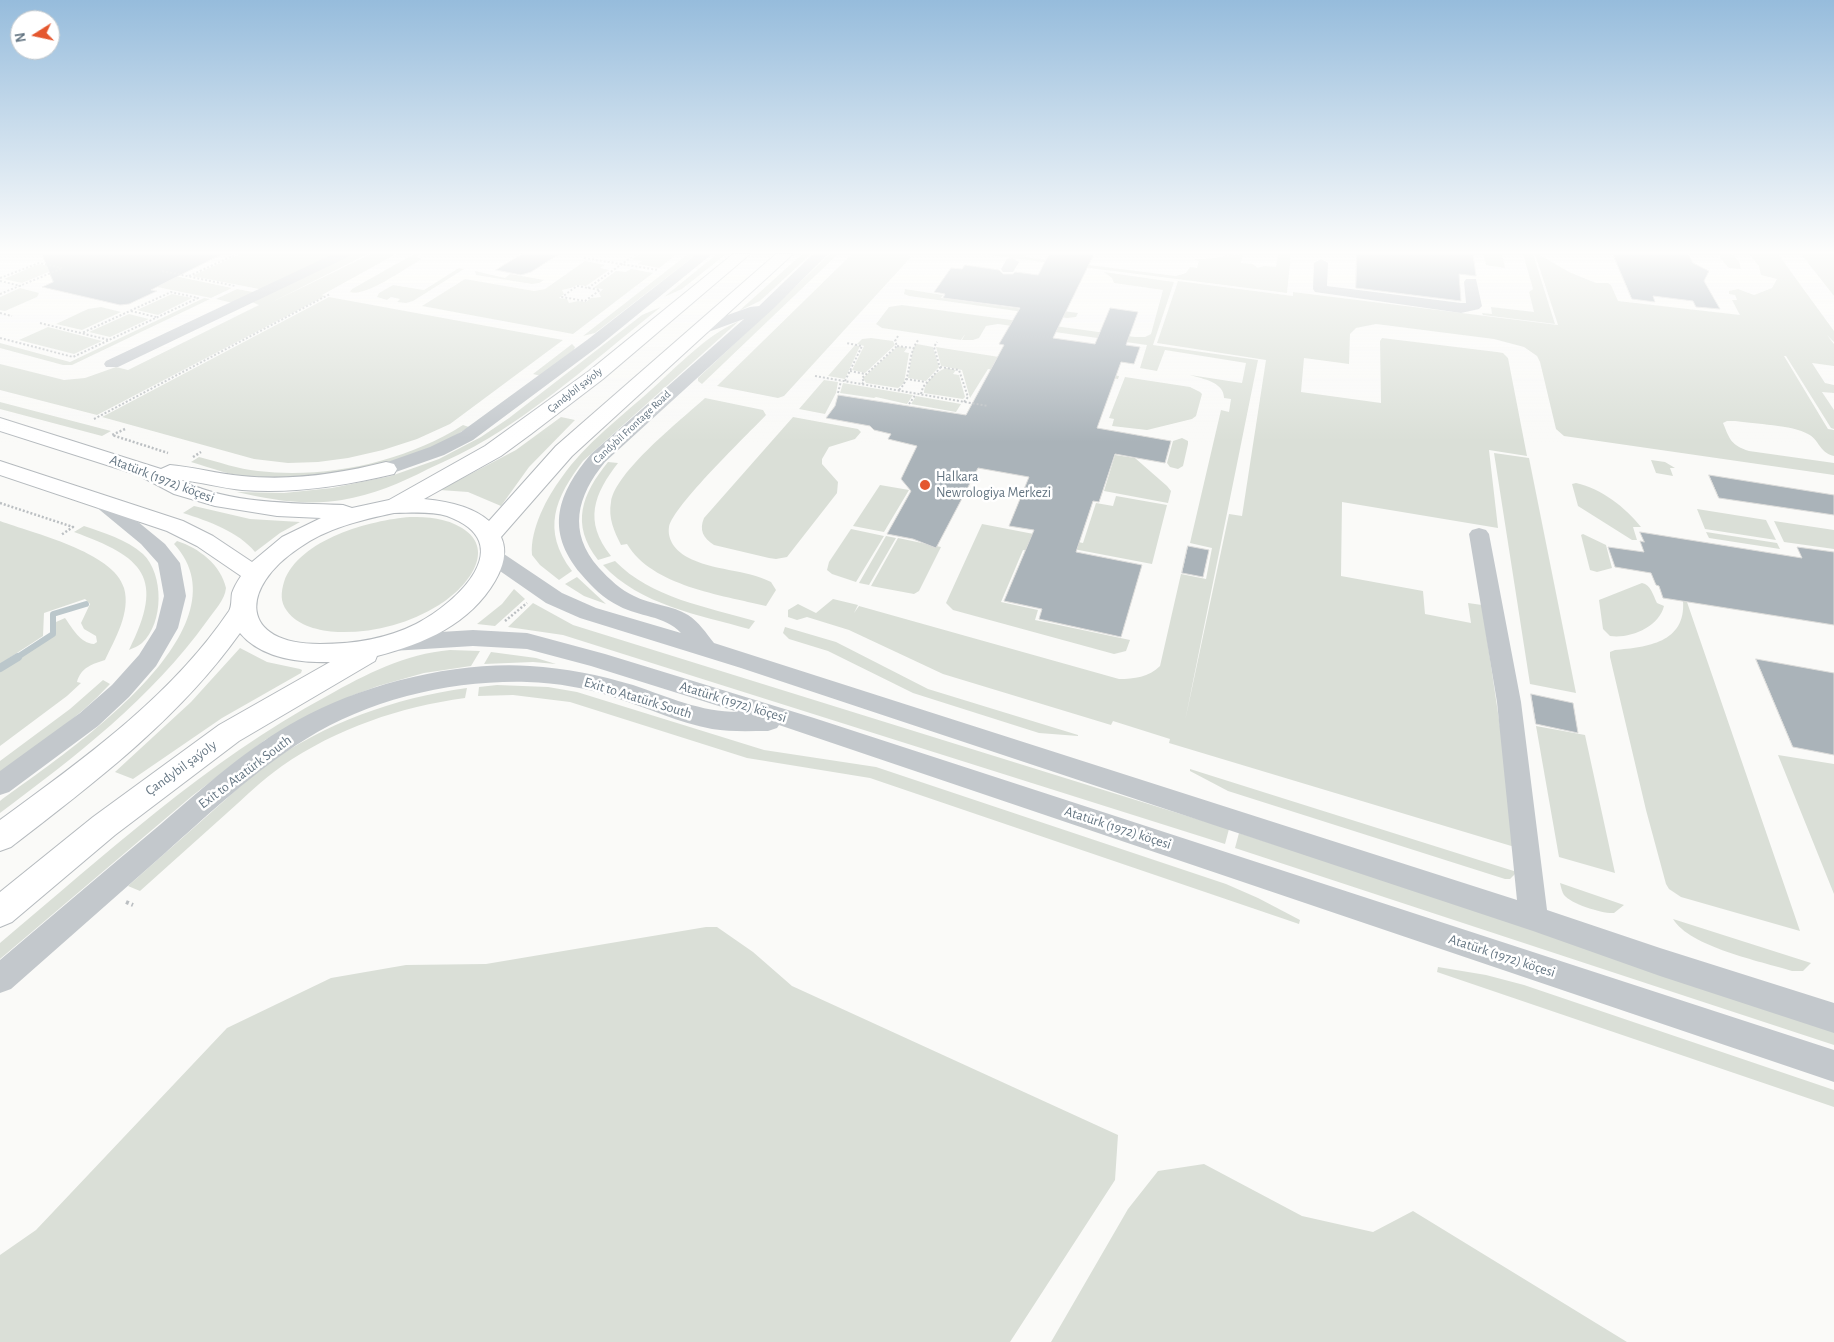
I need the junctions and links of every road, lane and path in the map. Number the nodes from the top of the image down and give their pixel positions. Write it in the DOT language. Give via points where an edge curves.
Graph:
graph roads {
  1 [pos="117,317"];
  2 [pos="152,317"];
  3 [pos="160,317"];
  4 [pos="213,317"];
  5 [pos="287,317"];
  6 [pos="627,317"];
  7 [pos="666,317"];
  8 [pos="715,317"];
  9 [pos="737,317"];
  10 [pos="756,317"];
  11 [pos="157,318"];
  12 [pos="40,323"];
  13 [pos="700,330"];
  14 [pos="82,333"];
  15 [pos="898,336"];
  16 [pos="0,338"];
  17 [pos="110,340"];
  18 [pos="919,340"];
  19 [pos="937,342"];
  20 [pos="846,343"];
  21 [pos="896,346"];
  22 [pos="912,348"];
  23 [pos="112,364"];
  24 [pos="940,366"];
  25 [pos="850,371"];
  26 [pos="866,374"];
  27 [pos="815,376"];
  28 [pos="906,379"];
  29 [pos="841,381"];
  30 [pos="845,381"];
  31 [pos="927,382"];
  32 [pos="862,384"];
  33 [pos="899,391"];
  34 [pos="838,393"];
  35 [pos="916,394"];
  36 [pos="921,394"];
  37 [pos="964,402"];
  38 [pos="909,404"];
  39 [pos="988,406"];
  40 [pos="94,419"];
  41 [pos="0,424"];
  42 [pos="125,429"];
  43 [pos="151,448"];
  44 [pos="0,468"];
  45 [pos="386,469"];
  46 [pos="146,470"];
  47 [pos="102,502"];
  48 [pos="0,503"];
  49 [pos="394,506"];
  50 [pos="359,512"];
  51 [pos="1478,534"];
  52 [pos="61,535"];
  53 [pos="492,546"];
  54 [pos="254,574"];
  55 [pos="530,601"];
  56 [pos="243,611"];
  57 [pos="502,625"];
  58 [pos="384,645"];
  59 [pos="706,648"];
  60 [pos="805,724"];
  61 [pos="0,786"];
  62 [pos="0,838"];
  63 [pos="0,912"];
  64 [pos="1533,918"];
  65 [pos="0,978"];
  66 [pos="1834,1018"];
  67 [pos="1834,1066"];
  1 -- 14 [label="path"];
  2 -- 11 [label="path"];
  3 -- 11 [label="path"];
  4 -- 23 [label="street"];
  5 -- 40 [label="path"];
  6 -- 45 [label="street" via="467,436 437,452"];
  7 -- 49 [label="main road, Çandybil şaýoly" via="524,430"];
  8 -- 13 [label="main road"];
  9 -- 13 [label="street"];
  10 -- 59 [label="street, Candybil Frontage Road" via="598,458 581,478 570,502 568,516 572,543 591,572 628,602 680,620"];
  11 -- 17 [label="path"];
  12 -- 14 [label="path"];
  13 -- 53 [label="main road" via="564,451"];
  14 -- 17 [label="path"];
  15 -- 21 [label="path"];
  16 -- 17 [label="path" via="73,358"];
  18 -- 22 [label="path"];
  19 -- 24 [label="path" via="934,347"];
  20 -- 25 [label="path" via="862,346"];
  21 -- 22 [label="path"];
  21 -- 26 [label="path"];
  22 -- 28 [label="path"];
  24 -- 31 [label="path"];
  24 -- 37 [label="path" via="959,370 968,397"];
  25 -- 26 [label="path"];
  25 -- 30 [label="path"];
  26 -- 32 [label="path"];
  27 -- 29 [label="path"];
  28 -- 31 [label="path"];
  28 -- 33 [label="path"];
  29 -- 30 [label="path"];
  29 -- 34 [label="path"];
  30 -- 32 [label="path"];
  31 -- 36 [label="path"];
  32 -- 33 [label="path"];
  33 -- 35 [label="path"];
  35 -- 36 [label="path"];
  35 -- 38 [label="path"];
  36 -- 37 [label="path"];
  37 -- 39 [label="path"];
  41 -- 46 [label="main road, Atatürk (1972) köçesi"];
  42 -- 43 [label="path" via="112,435"];
  44 -- 47 [label="main road"];
  45 -- 46 [label="main road" via="324,482 279,485"];
  46 -- 50 [label="main road, Atatürk (1972) köçesi" via="182,489 223,502 277,509"];
  47 -- 54 [label="main road" via="188,532"];
  47 -- 61 [label="street" via="159,549 168,561 173,576 174,609 154,652 118,694"];
  48 -- 52 [label="path" via="73,527"];
  49 -- 50 [label="main road"];
  49 -- 53 [label="main road" via="426,506 454,511 476,521"];
  50 -- 54 [label="main road" via="298,537"];
  51 -- 64 [label="street" via="1509,702"];
  53 -- 58 [label="main road" via="488,576 474,595 424,630"];
  53 -- 59 [label="street" via="568,606"];
  54 -- 56 [label="main road" via="245,593"];
  55 -- 57 [label="path"];
  56 -- 58 [label="main road" via="252,630 272,644 301,652 338,653"];
  56 -- 62 [label="main road" via="200,668 148,718 71,784"];
  58 -- 60 [label="street, Atatürk (1972) köçesi" via="473,638 527,641"];
  58 -- 63 [label="main road, Çandybil şaýoly" via="229,733 104,826"];
  59 -- 64 [label="street"];
  60 -- 65 [label="street, Exit to Atatürk South" via="706,718 599,684 538,675 468,677 388,692 308,726 261,756"];
  60 -- 67 [label="street, Atatürk (1972) köçesi"];
  64 -- 66 [label="street"];
}
